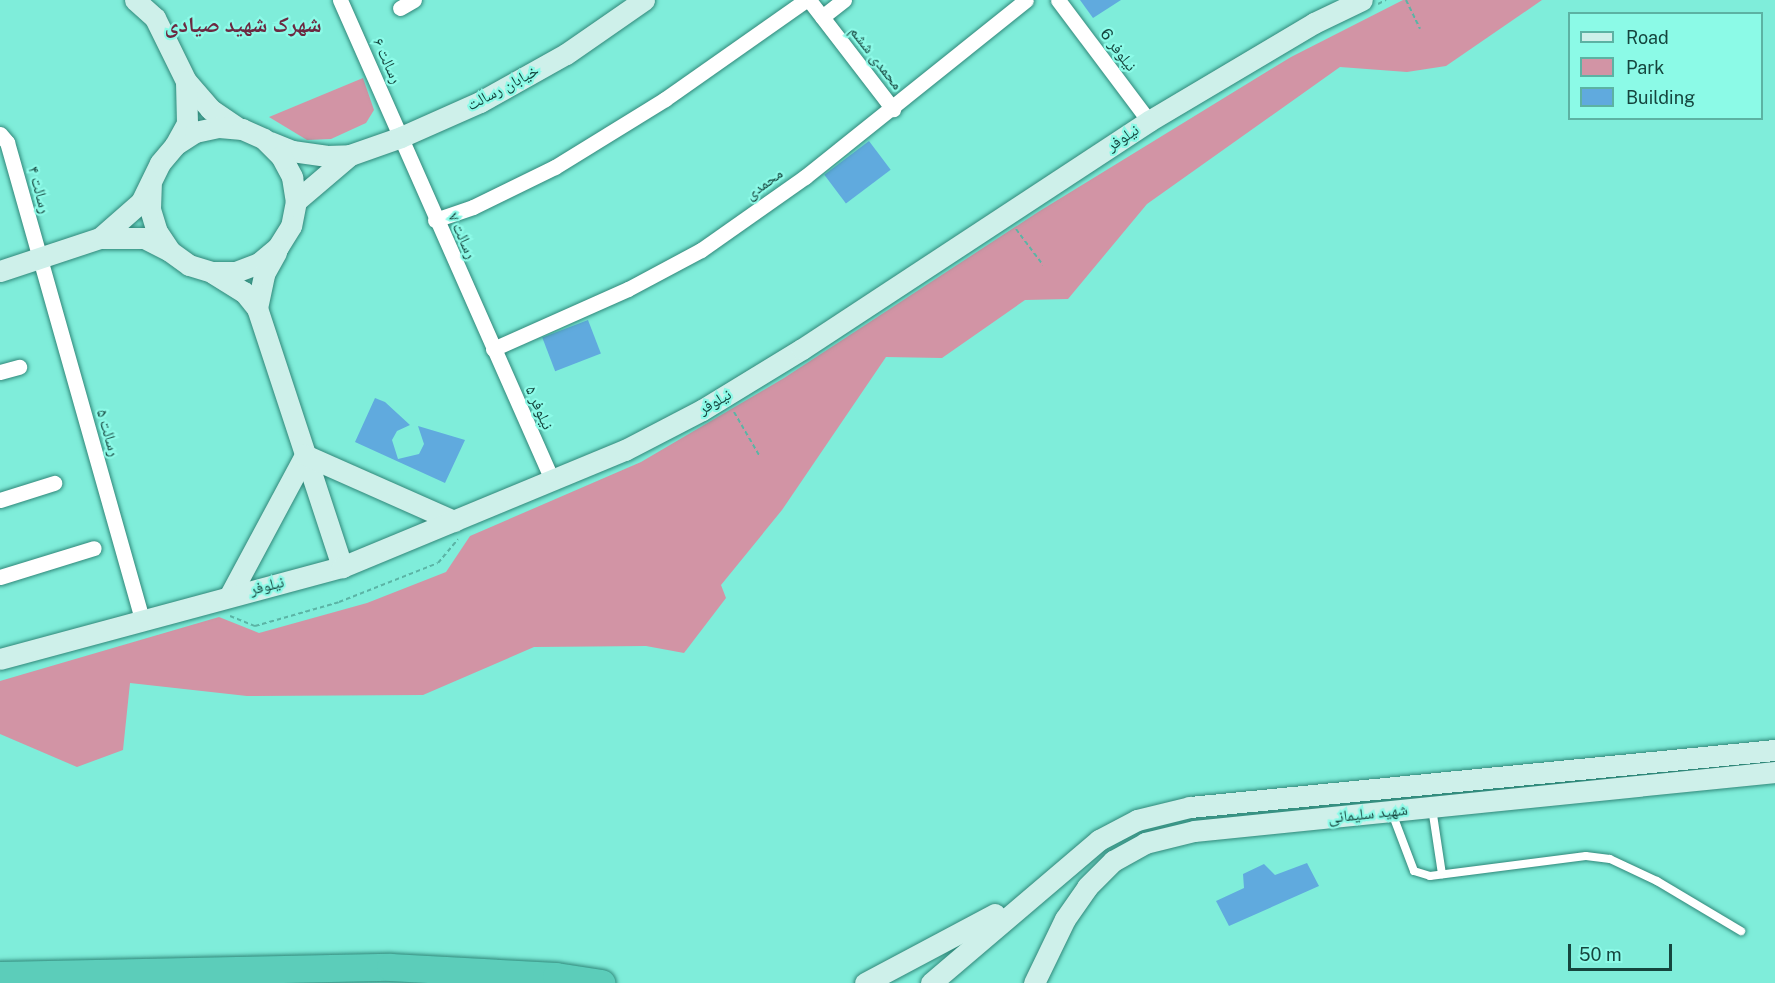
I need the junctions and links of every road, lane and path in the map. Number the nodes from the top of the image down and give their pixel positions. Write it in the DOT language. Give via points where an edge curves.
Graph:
graph roads {
  1 [pos="135,0"];
  2 [pos="340,0"];
  3 [pos="414,0"];
  4 [pos="644,0"];
  5 [pos="807,0"];
  6 [pos="844,0"];
  7 [pos="1026,0"];
  8 [pos="1058,0"];
  9 [pos="1386,0"];
  10 [pos="1406,0"];
  11 [pos="1369,2"];
  12 [pos="400,8"];
  13 [pos="822,17"];
  14 [pos="1420,29"];
  15 [pos="186,81"];
  16 [pos="893,109"];
  17 [pos="1149,121"];
  18 [pos="242,129"];
  19 [pos="401,137"];
  20 [pos="264,139"];
  21 [pos="2,140"];
  22 [pos="175,145"];
  23 [pos="350,155"];
  24 [pos="151,185"];
  25 [pos="296,201"];
  26 [pos="1005,215"];
  27 [pos="435,220"];
  28 [pos="100,238"];
  29 [pos="278,247"];
  30 [pos="170,251"];
  31 [pos="39,259"];
  32 [pos="1043,265"];
  33 [pos="0,271"];
  34 [pos="212,272"];
  35 [pos="257,308"];
  36 [pos="493,348"];
  37 [pos="20,367"];
  38 [pos="0,372"];
  39 [pos="725,396"];
  40 [pos="305,455"];
  41 [pos="759,455"];
  42 [pos="54,483"];
  43 [pos="553,483"];
  44 [pos="0,500"];
  45 [pos="456,529"];
  46 [pos="94,549"];
  47 [pos="342,567"];
  48 [pos="0,577"];
  49 [pos="227,604"];
  50 [pos="142,618"];
  51 [pos="0,659"];
  52 [pos="1775,750"];
  53 [pos="1775,772"];
  54 [pos="1429,786"];
  55 [pos="1388,790"];
  56 [pos="1432,808"];
  57 [pos="1392,812"];
  58 [pos="1442,874"];
  59 [pos="1051,879"];
  60 [pos="1741,932"];
  61 [pos="0,975"];
  62 [pos="601,983"];
  63 [pos="865,983"];
  64 [pos="931,983"];
  65 [pos="1034,983"];
  1 -- 15 [label="main road" via="155,18"];
  2 -- 19 [label="street, رسالت ۶"];
  3 -- 12 [label="street"];
  4 -- 19 [label="main road, خیابان رسالت" via="566,54 480,102"];
  5 -- 13 [label="street, محمدی ششم"];
  5 -- 27 [label="street" via="665,99 555,167 473,207"];
  6 -- 13 [label="street"];
  7 -- 16 [label="street, محمدی"];
  8 -- 17 [label="street, نیلوفر 6"];
  9 -- 11 [label="path"];
  10 -- 14 [label="path"];
  11 -- 17 [label="main road, نیلوفر" via="1314,23"];
  13 -- 16 [label="street, محمدی ششم"];
  15 -- 18 [label="main road" via="217,115"];
  15 -- 22 [label="main road" via="187,123"];
  16 -- 36 [label="street, محمدی" via="701,250 628,289"];
  17 -- 26 [label="main road, نیلوفر"];
  18 -- 20 [label="main road"];
  18 -- 22 [label="main road" via="219,127 195,132"];
  19 -- 23 [label="main road, خیابان رسالت"];
  19 -- 27 [label="street, رسالت ۷"];
  20 -- 23 [label="main road" via="292,151"];
  20 -- 25 [label="main road" via="281,156 292,177"];
  21 -- 31 [label="street, رسالت ۴"];
  22 -- 24 [label="main road" via="160,163"];
  23 -- 25 [label="main road"];
  24 -- 28 [label="main road" via="141,202"];
  24 -- 30 [label="main road" via="153,220"];
  25 -- 29 [label="main road" via="291,226"];
  26 -- 32 [label="path"];
  26 -- 39 [label="main road, نیلوفر"];
  27 -- 36 [label="street, رسالت ۷"];
  28 -- 30 [label="main road" via="144,238"];
  28 -- 31 [label="main road"];
  29 -- 34 [label="main road" via="259,263 235,272"];
  29 -- 35 [label="main road" via="264,274"];
  30 -- 34 [label="main road" via="189,265"];
  31 -- 33 [label="main road"];
  31 -- 50 [label="street, رسالت ۵"];
  34 -- 35 [label="main road" via="236,286"];
  35 -- 40 [label="main road"];
  36 -- 43 [label="street, نیلوفر ۵"];
  37 -- 38 [label="street"];
  39 -- 41 [label="path"];
  39 -- 43 [label="main road, نیلوفر" via="625,450"];
  40 -- 45 [label="main road"];
  40 -- 47 [label="main road"];
  40 -- 49 [label="main road"];
  42 -- 44 [label="street"];
  43 -- 45 [label="main road, نیلوفر"];
  45 -- 47 [label="main road, نیلوفر"];
  45 -- 49 [label="path" via="438,563 339,602 255,626"];
  46 -- 48 [label="street"];
  47 -- 49 [label="main road, نیلوفر"];
  49 -- 50 [label="main road, نیلوفر"];
  50 -- 51 [label="main road, نیلوفر"];
  52 -- 54 [label="main road"];
  53 -- 56 [label="main road, شهید سلیمانی"];
  54 -- 55 [label="main road"];
  54 -- 56 [label="main road"];
  55 -- 57 [label="main road"];
  55 -- 59 [label="main road" via="1190,807 1137,820 1099,840"];
  56 -- 57 [label="main road, شهید سلیمانی"];
  56 -- 58 [label="lane"];
  57 -- 58 [label="lane" via="1414,871"];
  57 -- 65 [label="main road, شهید سلیمانی" via="1194,831 1145,843 1113,861 1087,887 1065,919"];
  58 -- 60 [label="lane" via="1587,856 1610,859 1648,876"];
  59 -- 63 [label="main road" via="961,935"];
  59 -- 64 [label="main road"];
  61 -- 62 [label="highway" via="390,967"];
}
